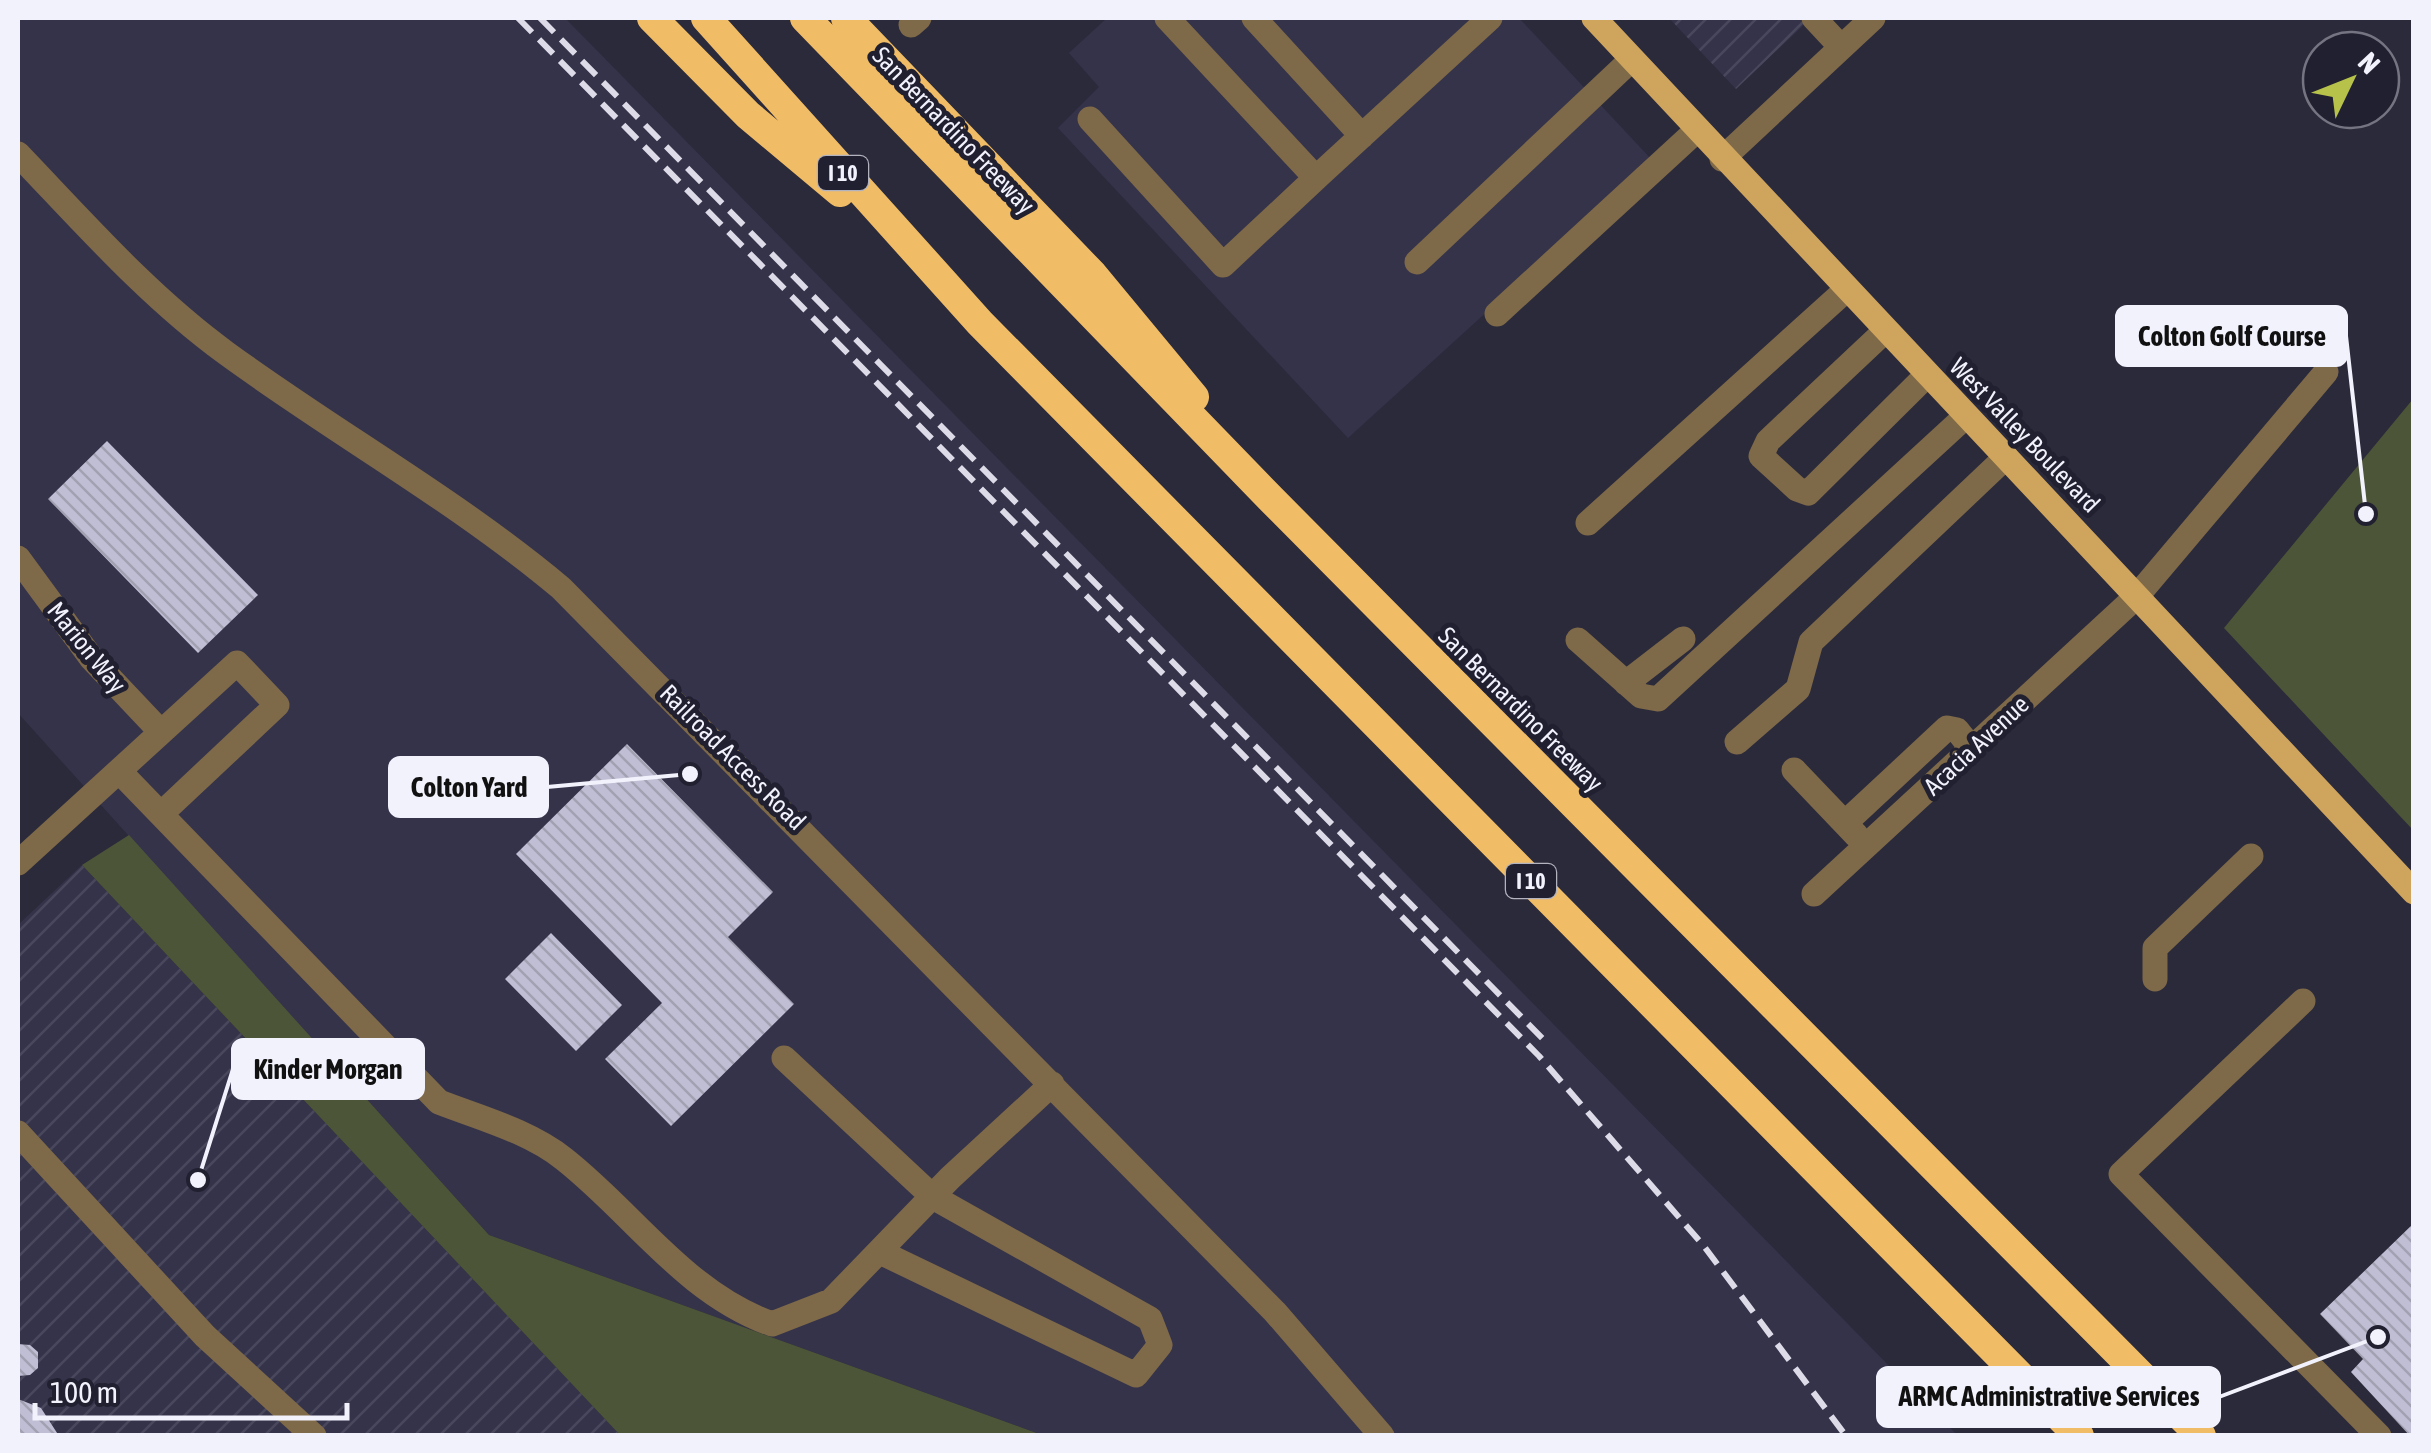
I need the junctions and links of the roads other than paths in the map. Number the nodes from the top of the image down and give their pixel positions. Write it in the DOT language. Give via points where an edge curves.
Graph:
graph roads {
  1 [pos="652,18"];
  2 [pos="706,18"];
  3 [pos="804,18"];
  4 [pos="846,18"];
  5 [pos="1167,18"];
  6 [pos="1254,18"];
  7 [pos="1490,18"];
  8 [pos="1594,18"];
  9 [pos="1814,18"];
  10 [pos="1873,18"];
  11 [pos="1841,48"];
  12 [pos="1630,61"];
  13 [pos="1090,119"];
  14 [pos="1696,132"];
  15 [pos="1362,136"];
  16 [pos="18,154"];
  17 [pos="1722,159"];
  18 [pos="1316,178"];
  19 [pos="912,250"];
  20 [pos="1416,262"];
  21 [pos="1846,290"];
  22 [pos="1497,314"];
  23 [pos="1885,331"];
  24 [pos="2326,372"];
  25 [pos="1927,375"];
  26 [pos="1966,416"];
  27 [pos="2006,458"];
  28 [pos="1270,499"];
  29 [pos="1588,523"];
  30 [pos="18,558"];
  31 [pos="2137,596"];
  32 [pos="1682,639"];
  33 [pos="1578,640"];
  34 [pos="1626,683"];
  35 [pos="160,732"];
  36 [pos="1737,742"];
  37 [pos="1972,749"];
  38 [pos="1794,770"];
  39 [pos="120,771"];
  40 [pos="161,814"];
  41 [pos="1845,823"];
  42 [pos="1866,846"];
  43 [pos="21,853"];
  44 [pos="2251,856"];
  45 [pos="2414,892"];
  46 [pos="1814,894"];
  47 [pos="2154,979"];
  48 [pos="2303,1001"];
  49 [pos="784,1058"];
  50 [pos="1052,1084"];
  51 [pos="18,1133"];
  52 [pos="933,1197"];
  53 [pos="880,1252"];
  54 [pos="314,1436"];
  55 [pos="1382,1436"];
  56 [pos="2079,1436"];
  57 [pos="2201,1436"];
  58 [pos="2380,1436"];
  1 -- 19 [label="highway" via="748,116"];
  2 -- 19 [label="highway, I 10"];
  3 -- 28 [label="highway, San Bernardino Freeway"];
  4 -- 28 [label="highway" via="1093,275"];
  5 -- 18 [label="street"];
  6 -- 15 [label="street"];
  7 -- 15 [label="street"];
  8 -- 12 [label="main road, West Valley Boulevard"];
  9 -- 11 [label="street"];
  10 -- 11 [label="street"];
  11 -- 17 [label="street"];
  12 -- 14 [label="main road, West Valley Boulevard"];
  12 -- 20 [label="street"];
  13 -- 18 [label="street" via="1223,265"];
  14 -- 17 [label="main road, West Valley Boulevard"];
  14 -- 22 [label="street"];
  15 -- 18 [label="street"];
  16 -- 50 [label="street, Railroad Access Road" via="154,294 223,351 457,505 562,588"];
  17 -- 21 [label="main road, West Valley Boulevard"];
  19 -- 56 [label="highway, I 10"];
  21 -- 23 [label="main road, West Valley Boulevard"];
  21 -- 29 [label="street"];
  23 -- 25 [label="main road, West Valley Boulevard"];
  23 -- 25 [label="street" via="1768,441 1761,456 1808,492"];
  24 -- 31 [label="street, Acacia Avenue"];
  25 -- 26 [label="main road, West Valley Boulevard"];
  26 -- 27 [label="main road, West Valley Boulevard"];
  26 -- 34 [label="street" via="1665,695 1650,700"];
  27 -- 31 [label="main road, West Valley Boulevard"];
  27 -- 36 [label="street" via="1810,642 1798,688"];
  28 -- 57 [label="highway, San Bernardino Freeway"];
  30 -- 35 [label="street, Marion Way" via="92,659"];
  31 -- 37 [label="street, Acacia Avenue"];
  31 -- 45 [label="main road, West Valley Boulevard"];
  32 -- 34 [label="street"];
  33 -- 34 [label="street"];
  35 -- 39 [label="street"];
  35 -- 40 [label="street" via="237,663 277,705"];
  37 -- 41 [label="street" via="1947,728"];
  37 -- 42 [label="street, Acacia Avenue"];
  38 -- 41 [label="street"];
  39 -- 40 [label="street"];
  39 -- 43 [label="street"];
  40 -- 53 [label="street" via="439,1102 562,1158 655,1248 746,1314 772,1324 831,1301"];
  41 -- 42 [label="street"];
  42 -- 46 [label="street, Acacia Avenue"];
  44 -- 47 [label="street" via="2156,948"];
  48 -- 58 [label="street" via="2122,1174"];
  49 -- 52 [label="street"];
  50 -- 52 [label="street"];
  50 -- 55 [label="street, Railroad Access Road" via="1318,1358"];
  51 -- 54 [label="street" via="205,1336"];
  52 -- 53 [label="street"];
  52 -- 53 [label="street" via="1150,1319 1160,1346 1136,1375"];
}
